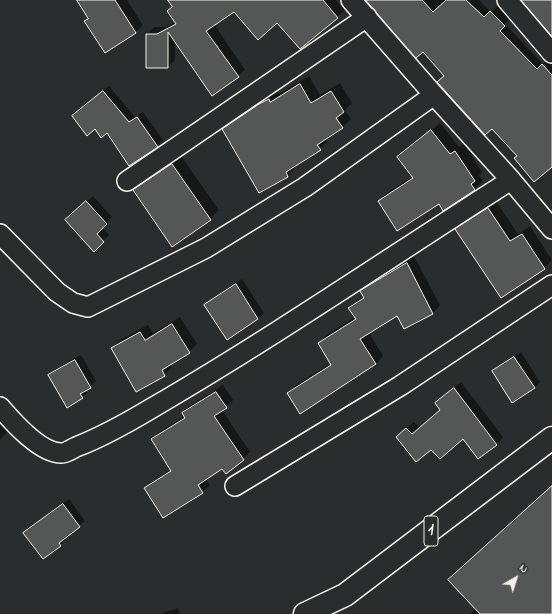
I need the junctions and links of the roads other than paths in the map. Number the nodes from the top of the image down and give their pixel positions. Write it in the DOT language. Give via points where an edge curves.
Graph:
graph roads {
  1 [pos="351,0"];
  2 [pos="507,0"];
  3 [pos="367,18"];
  4 [pos="552,53"];
  5 [pos="434,95"];
  6 [pos="511,180"];
  7 [pos="127,181"];
  8 [pos="552,229"];
  9 [pos="0,234"];
  10 [pos="552,285"];
  11 [pos="0,407"];
  12 [pos="552,438"];
  13 [pos="235,486"];
  14 [pos="305,614"];
  1 -- 3 [label="street"];
  2 -- 4 [label="street"];
  3 -- 5 [label="street"];
  3 -- 7 [label="street"];
  5 -- 6 [label="street"];
  5 -- 9 [label="street" via="305,187 206,248 88,307 73,303 57,292"];
  6 -- 8 [label="street"];
  6 -- 11 [label="street" via="243,353 90,442 62,453 50,450 19,429"];
  10 -- 13 [label="street" via="400,386"];
  12 -- 14 [label="highway, 1" via="345,595"];
}
